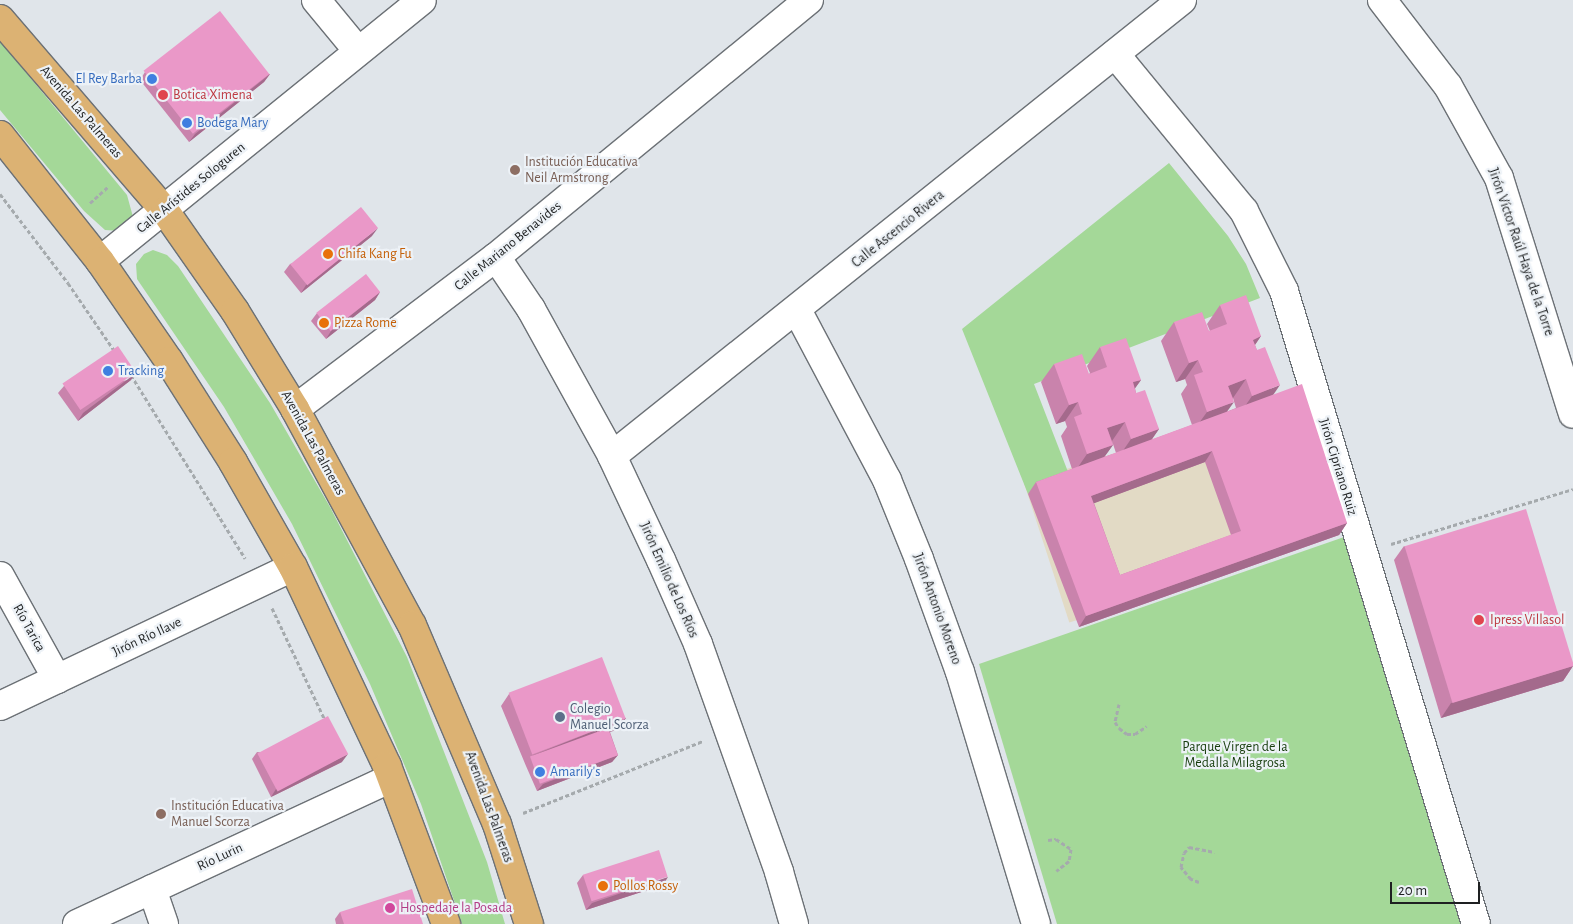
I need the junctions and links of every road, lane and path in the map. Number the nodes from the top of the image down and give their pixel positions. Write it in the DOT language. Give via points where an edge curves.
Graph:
graph roads {
  1 [pos="316,0"];
  2 [pos="422,0"];
  3 [pos="809,0"];
  4 [pos="1182,0"];
  5 [pos="1382,0"];
  6 [pos="0,18"];
  7 [pos="358,51"];
  8 [pos="1115,54"];
  9 [pos="0,135"];
  10 [pos="0,194"];
  11 [pos="165,211"];
  12 [pos="496,257"];
  13 [pos="100,261"];
  14 [pos="797,310"];
  15 [pos="120,360"];
  16 [pos="126,368"];
  17 [pos="295,408"];
  18 [pos="1573,414"];
  19 [pos="612,456"];
  20 [pos="1573,488"];
  21 [pos="1364,552"];
  22 [pos="293,567"];
  23 [pos="0,576"];
  24 [pos="260,583"];
  25 [pos="57,679"];
  26 [pos="1119,704"];
  27 [pos="0,706"];
  28 [pos="327,724"];
  29 [pos="1147,726"];
  30 [pos="729,730"];
  31 [pos="391,778"];
  32 [pos="497,824"];
  33 [pos="1048,840"];
  34 [pos="1215,852"];
  35 [pos="1056,870"];
  36 [pos="1199,882"];
  37 [pos="152,889"];
  38 [pos="76,924"];
  39 [pos="164,924"];
  40 [pos="446,924"];
  41 [pos="529,924"];
  42 [pos="794,924"];
  43 [pos="1036,924"];
  44 [pos="1476,924"];
  1 -- 7 [label="street"];
  2 -- 7 [label="street, Calle Arístides Sologuren"];
  3 -- 12 [label="street, Calle Mariano Benavides"];
  4 -- 8 [label="street, Calle Ascencio Rivera"];
  5 -- 18 [label="street, Jirón Víctor Raúl Haya de la Torre" via="1448,86 1499,178"];
  6 -- 11 [label="main road, Avenida Las Palmeras"];
  7 -- 11 [label="street, Calle Arístides Sologuren"];
  8 -- 14 [label="street, Calle Ascencio Rivera"];
  8 -- 21 [label="street, Jirón Cipriano Ruiz" via="1244,211 1267,251 1284,291"];
  9 -- 13 [label="main road"];
  10 -- 15 [label="path" via="68,283"];
  11 -- 13 [label="street, Calle Arístides Sologuren"];
  11 -- 17 [label="main road, Avenida Las Palmeras" via="235,311"];
  12 -- 17 [label="street, Calle Mariano Benavides"];
  12 -- 19 [label="street, Jirón Emilio de Los Ríos" via="531,309"];
  13 -- 22 [label="main road" via="169,360"];
  14 -- 19 [label="street, Calle Ascencio Rivera"];
  14 -- 43 [label="street, Jirón Antonio Moreno" via="887,480 919,559 960,672"];
  16 -- 24 [label="path"];
  17 -- 32 [label="main road, Avenida Las Palmeras" via="412,626"];
  19 -- 30 [label="street, Jirón Emilio de Los Ríos" via="698,644"];
  20 -- 21 [label="path"];
  21 -- 44 [label="street, Jirón Cipriano Ruiz"];
  22 -- 24 [label="street, Jirón Río Ilave"];
  22 -- 31 [label="main road"];
  23 -- 25 [label="street, Río Tarica"];
  24 -- 25 [label="street, Jirón Río Ilave"];
  24 -- 28 [label="path"];
  25 -- 27 [label="street, Jirón Río Ilave"];
  26 -- 29 [label="path" via="1115,722 1127,734 1135,734"];
  30 -- 32 [label="path"];
  30 -- 42 [label="street, Jirón Emilio de Los Ríos"];
  31 -- 37 [label="street, Río Lurin"];
  31 -- 40 [label="main road"];
  32 -- 41 [label="main road, Avenida Las Palmeras"];
  33 -- 35 [label="path" via="1064,842 1070,849 1068,861"];
  34 -- 36 [label="path" via="1190,847 1184,853 1181,867 1191,879"];
  37 -- 38 [label="street, Río Lurin"];
  37 -- 39 [label="street"];
}
